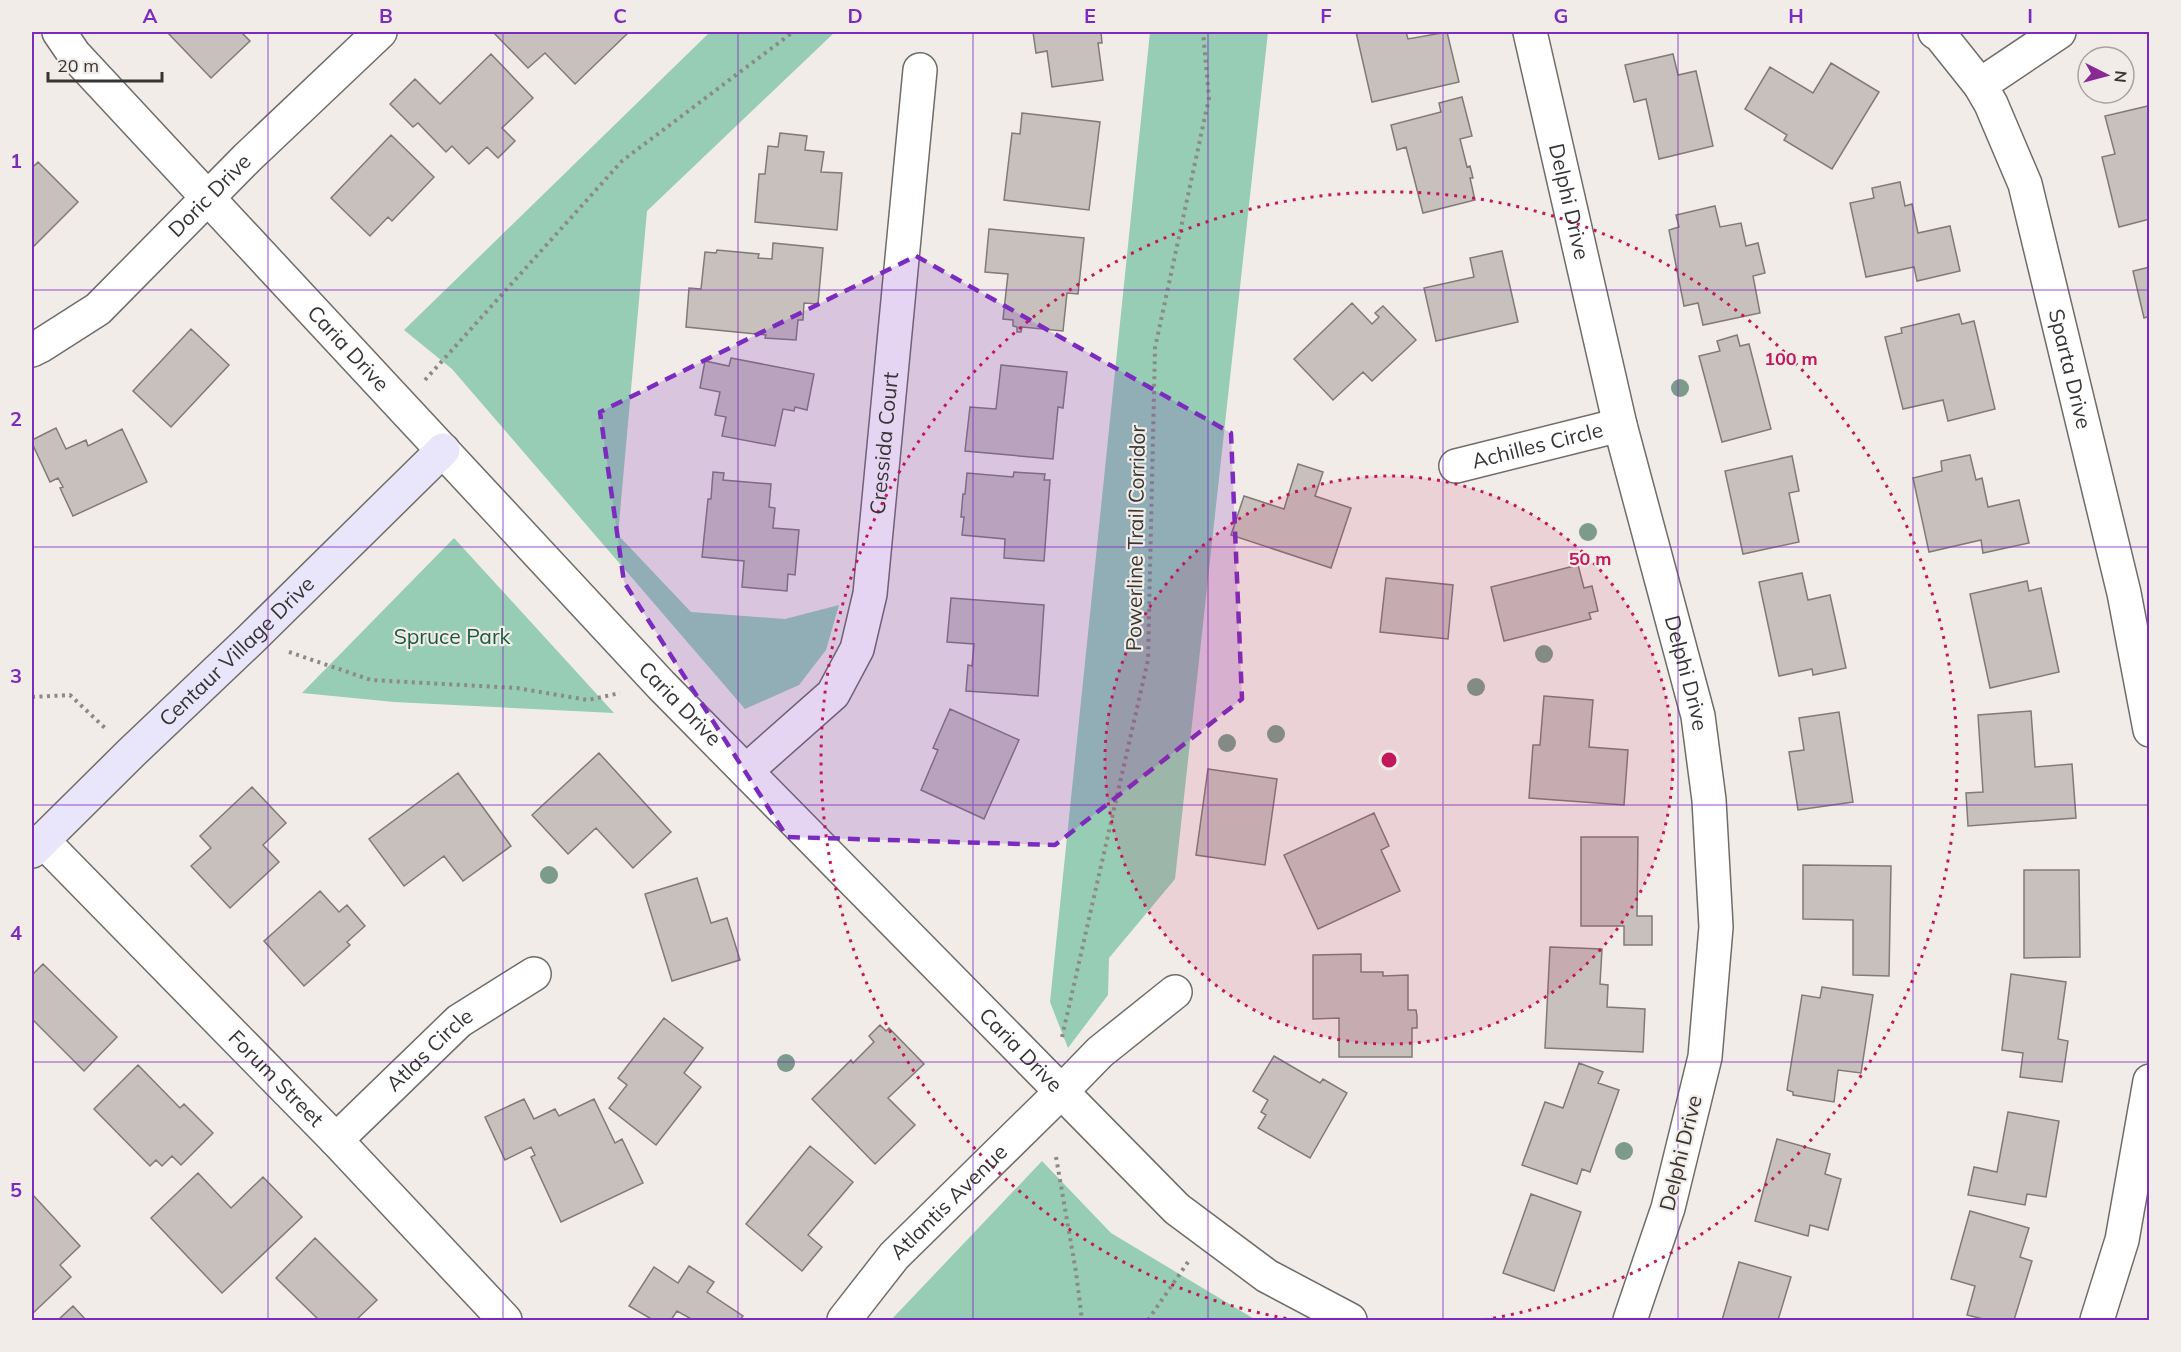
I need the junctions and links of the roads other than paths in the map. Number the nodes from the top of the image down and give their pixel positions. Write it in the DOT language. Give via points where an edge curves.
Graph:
graph roads {
  1 [pos="59,32"];
  2 [pos="380,32"];
  3 [pos="1530,32"];
  4 [pos="1935,32"];
  5 [pos="2060,32"];
  6 [pos="920,70"];
  7 [pos="1980,85"];
  8 [pos="207,199"];
  9 [pos="32,350"];
  10 [pos="1620,425"];
  11 [pos="442,450"];
  12 [pos="1456,466"];
  13 [pos="2150,730"];
  14 [pos="746,771"];
  15 [pos="37,845"];
  16 [pos="534,974"];
  17 [pos="1175,992"];
  18 [pos="2150,1081"];
  19 [pos="1061,1092"];
  20 [pos="336,1140"];
  21 [pos="505,1320"];
  22 [pos="844,1320"];
  23 [pos="1350,1320"];
  24 [pos="1630,1320"];
  25 [pos="2097,1320"];
  1 -- 8 [label="street, Caria Drive" via="74,54"];
  2 -- 8 [label="street, Doric Drive"];
  3 -- 10 [label="street, Delphi Drive"];
  4 -- 7 [label="street, Sparta Drive"];
  5 -- 7 [label="street"];
  6 -- 14 [label="street, Cressida Court" via="870,594 857,649 833,694"];
  7 -- 13 [label="street, Sparta Drive" via="2025,184 2124,593"];
  8 -- 9 [label="street, Doric Drive" via="98,309"];
  8 -- 11 [label="street, Caria Drive"];
  10 -- 12 [label="street, Achilles Circle"];
  10 -- 24 [label="street, Delphi Drive" via="1698,716 1709,800 1716,927 1705,1057 1668,1208"];
  11 -- 14 [label="street, Caria Drive"];
  11 -- 15 [label="street, Centaur Village Drive"];
  14 -- 19 [label="street, Caria Drive"];
  15 -- 20 [label="street, Forum Street"];
  16 -- 20 [label="street, Atlas Circle" via="459,1021"];
  17 -- 19 [label="street, Atlantis Avenue" via="1100,1052"];
  18 -- 25 [label="street" via="2122,1240"];
  19 -- 22 [label="street, Atlantis Avenue" via="894,1256"];
  19 -- 23 [label="street, Caria Drive" via="1177,1209 1267,1276"];
  20 -- 21 [label="street, Forum Street"];
}
